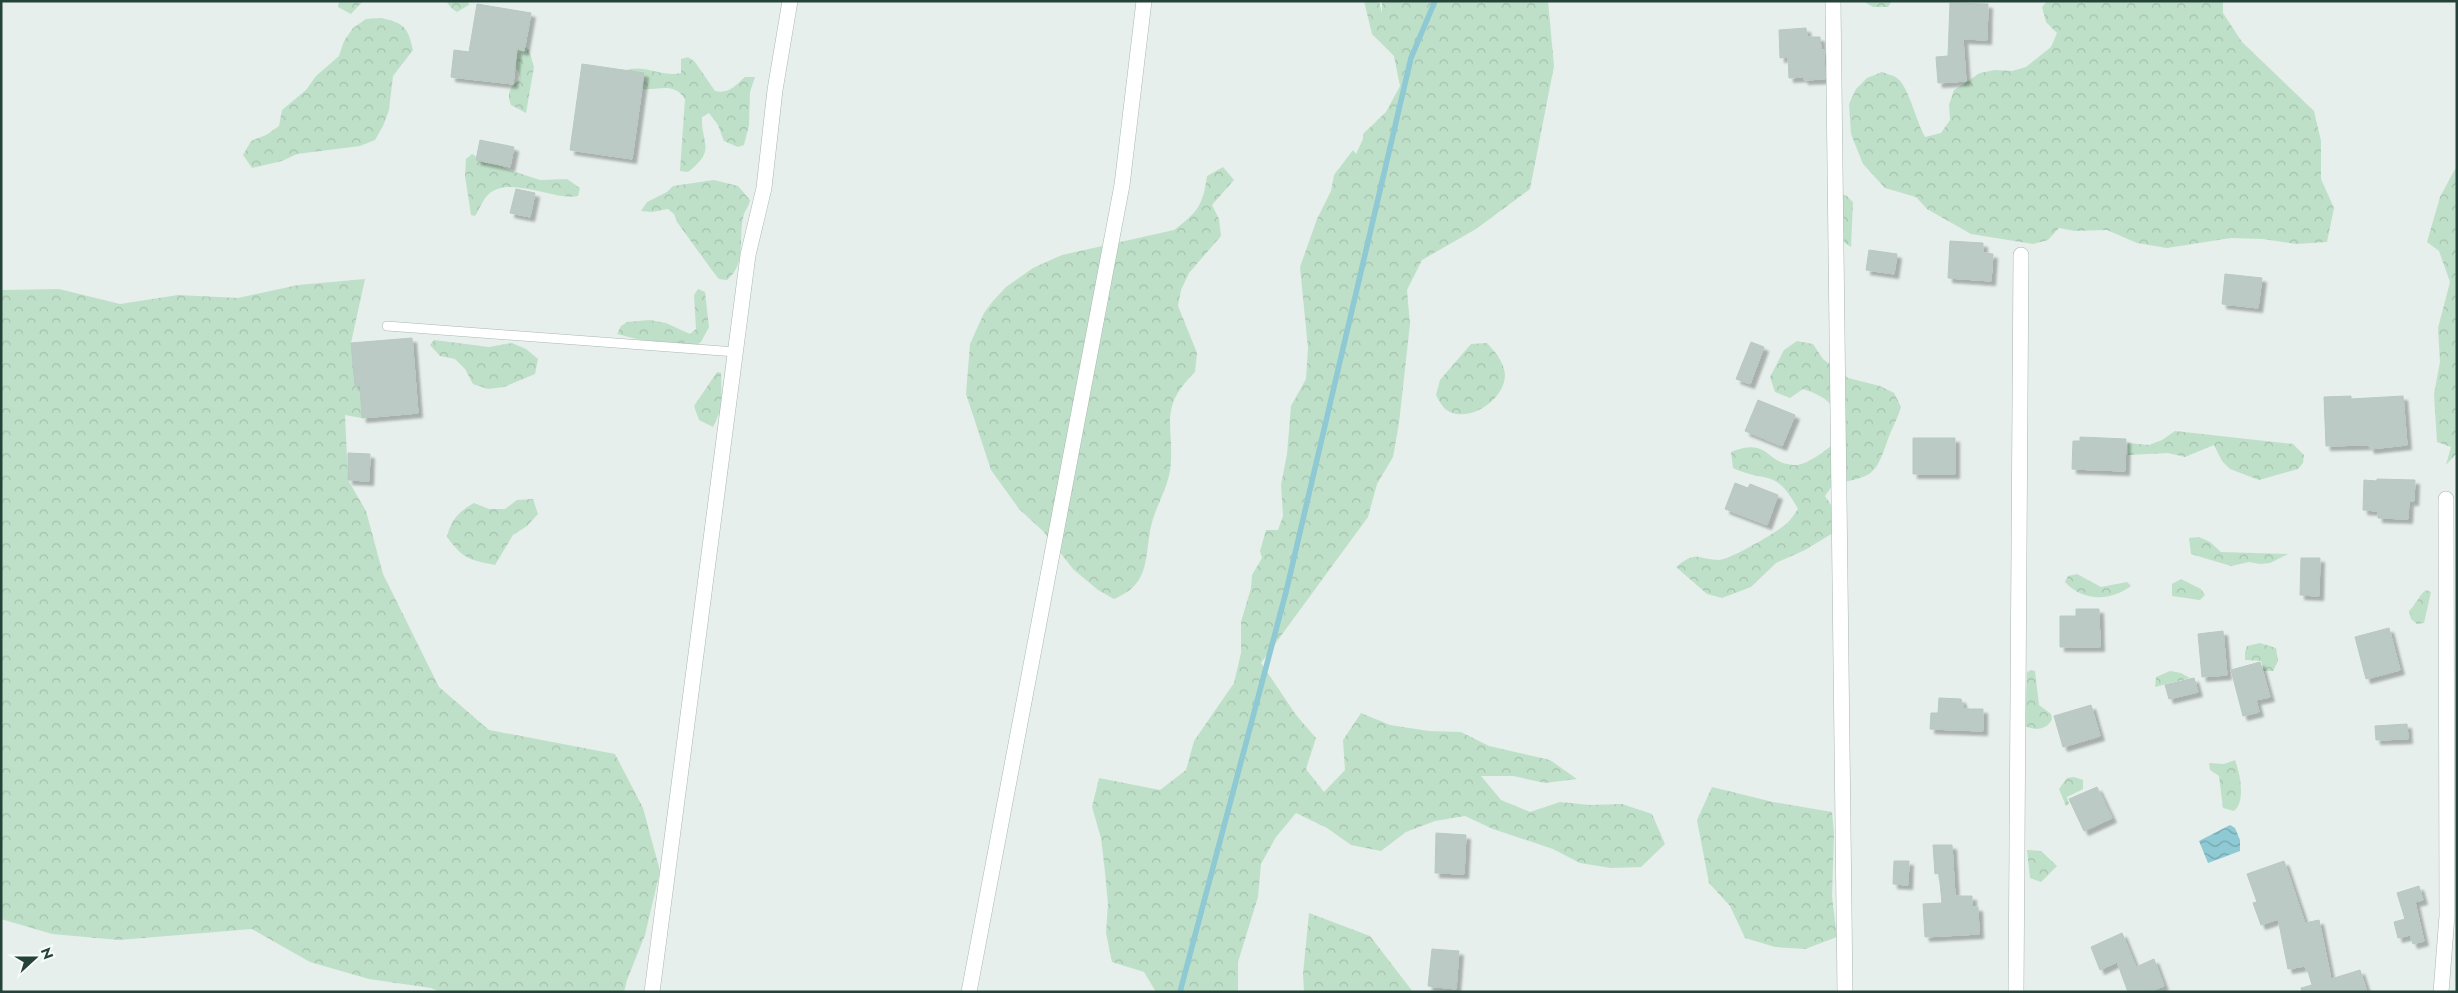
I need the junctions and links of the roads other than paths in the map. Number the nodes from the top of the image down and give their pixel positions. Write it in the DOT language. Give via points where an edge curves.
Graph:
graph roads {
  1 [pos="790,1"];
  2 [pos="1144,1"];
  3 [pos="1833,1"];
  4 [pos="2021,255"];
  5 [pos="387,326"];
  6 [pos="736,352"];
  7 [pos="2446,499"];
  8 [pos="652,992"];
  9 [pos="969,992"];
  10 [pos="1844,992"];
  11 [pos="2016,992"];
  12 [pos="2441,992"];
  1 -- 6 [label="street" via="775,90 764,188 748,255"];
  2 -- 9 [label="street" via="1122,185"];
  3 -- 10 [label="street"];
  4 -- 11 [label="street"];
  5 -- 6 [label="lane"];
  6 -- 8 [label="street"];
  7 -- 12 [label="street" via="2446,916"];
}
